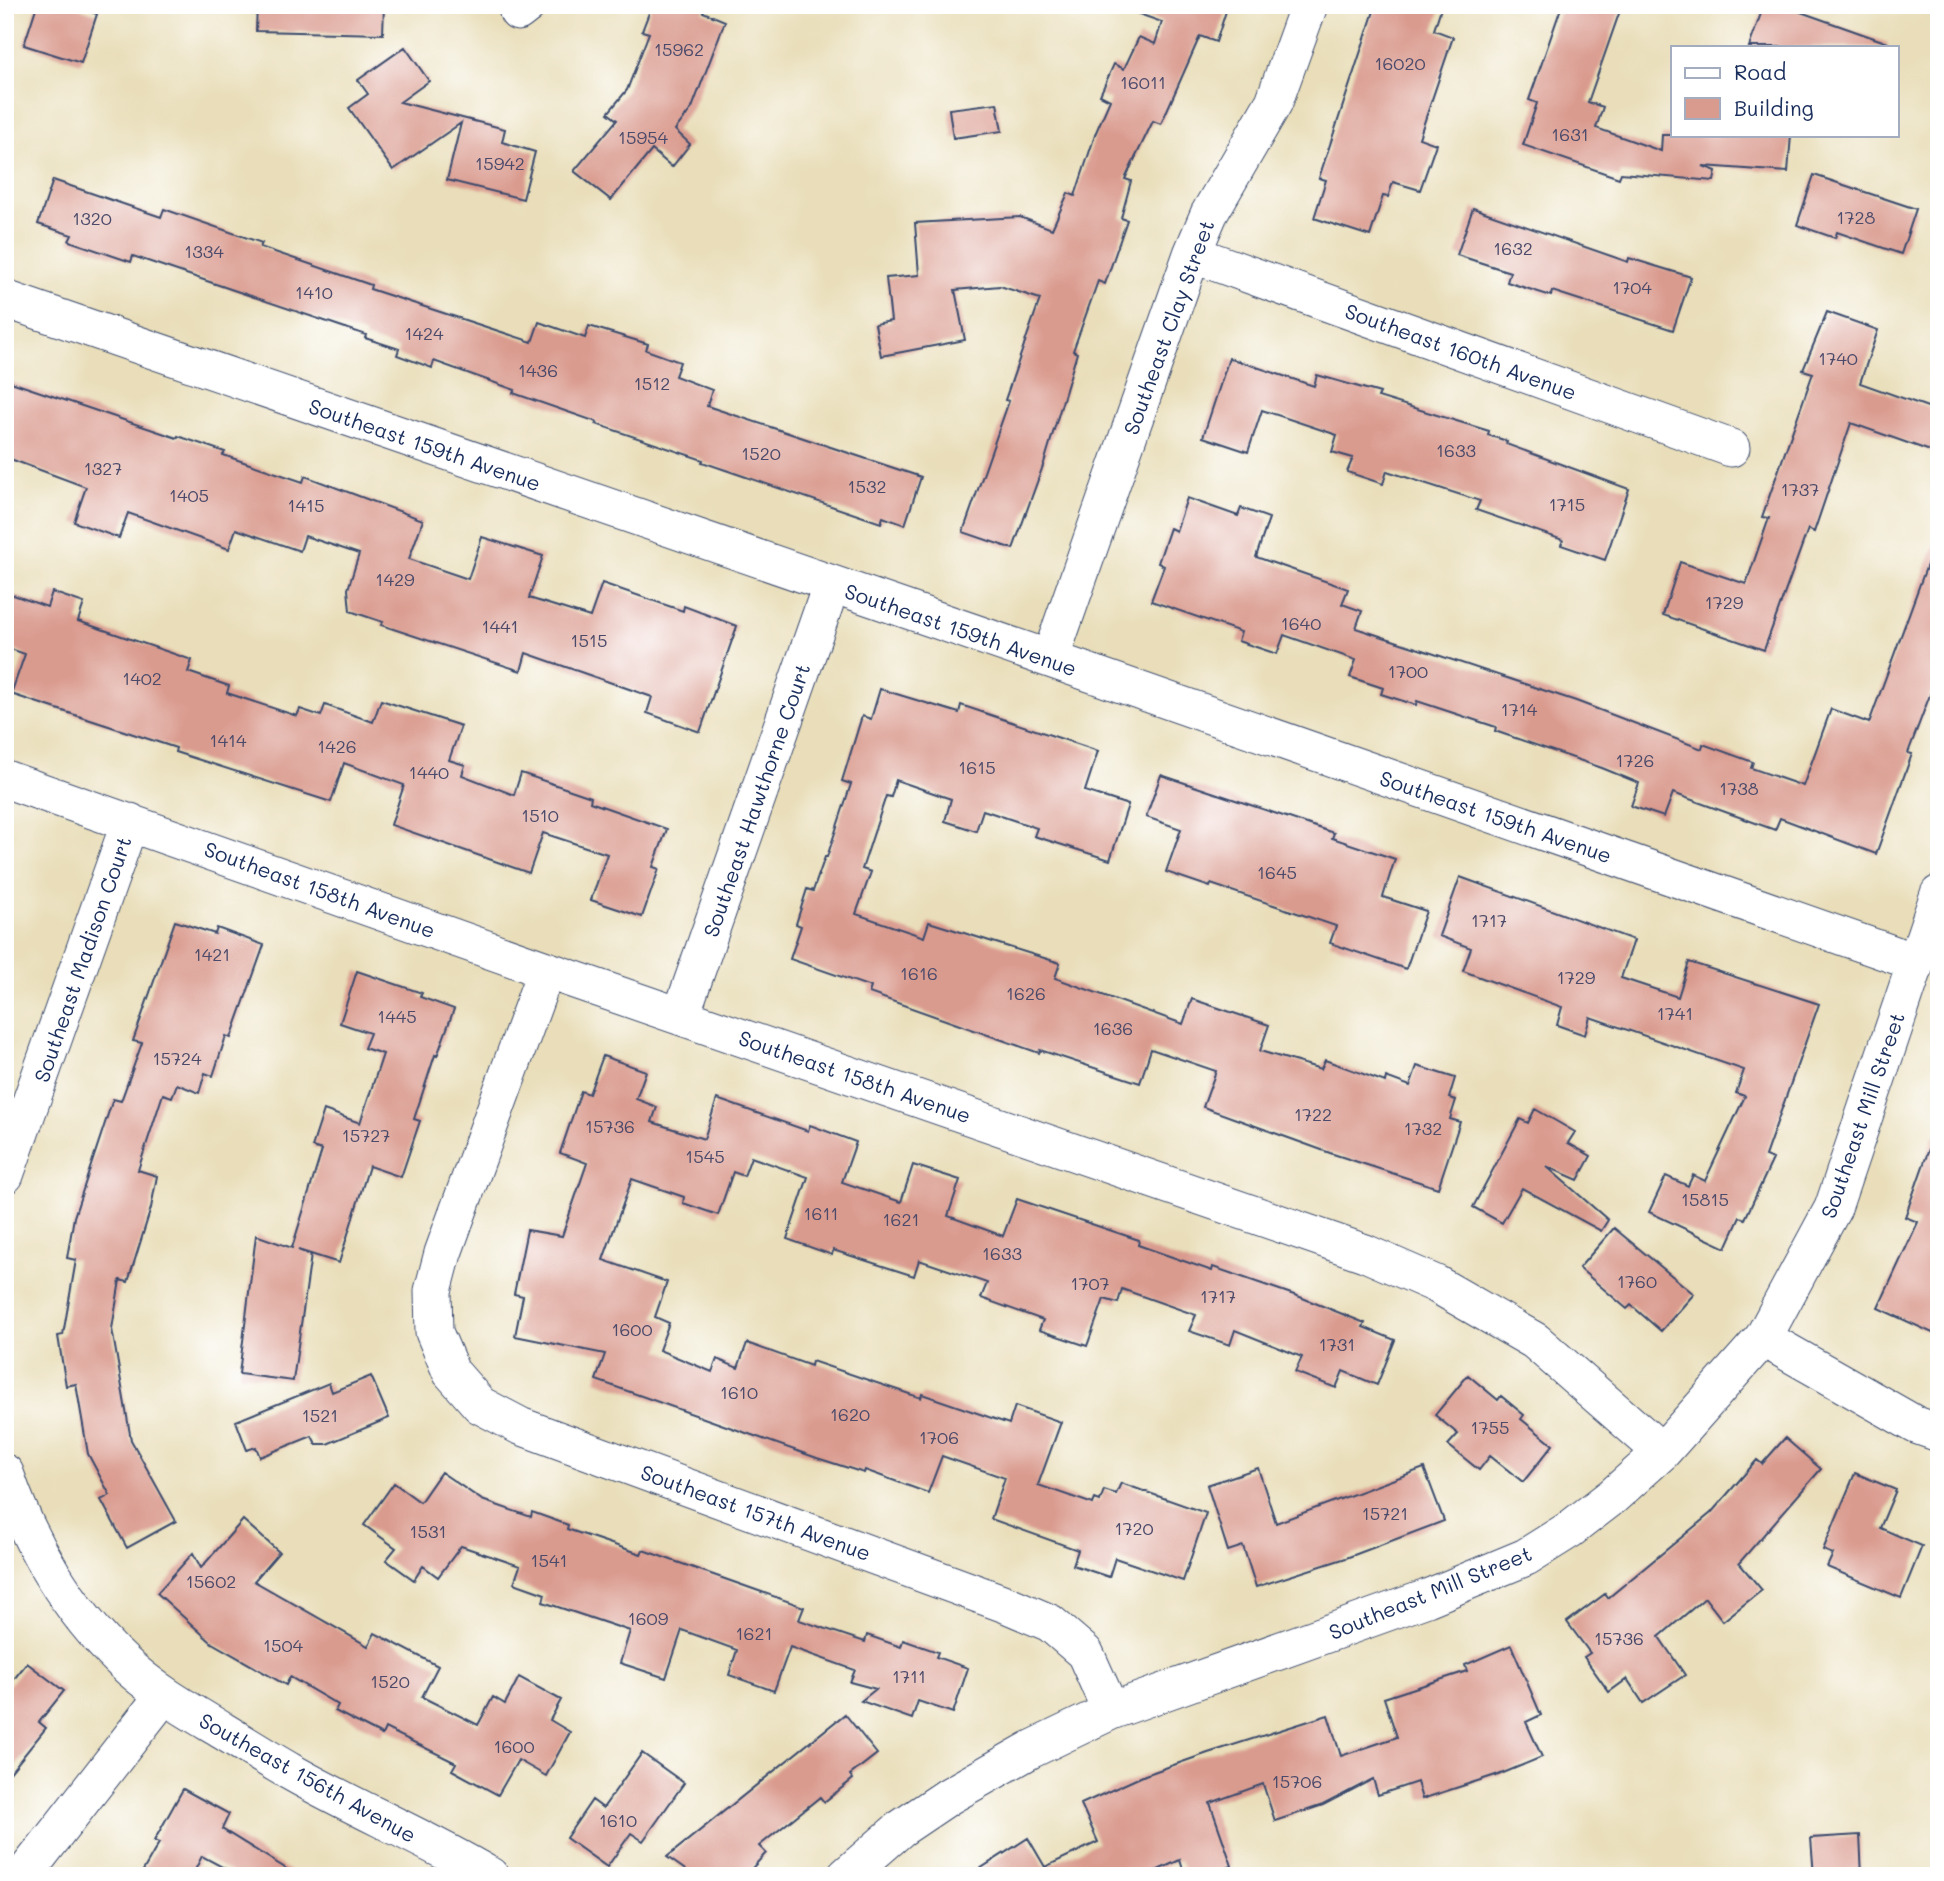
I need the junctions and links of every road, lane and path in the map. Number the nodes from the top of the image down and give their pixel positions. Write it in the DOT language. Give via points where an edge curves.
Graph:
graph roads {
  1 [pos="1309,5"];
  2 [pos="1192,254"];
  3 [pos="5,299"];
  4 [pos="1731,448"];
  5 [pos="831,586"];
  6 [pos="1049,659"];
  7 [pos="5,779"];
  8 [pos="130,822"];
  9 [pos="1939,894"];
  10 [pos="1916,962"];
  11 [pos="546,970"];
  12 [pos="681,1015"];
  13 [pos="5,1175"];
  14 [pos="1763,1338"];
  15 [pos="1939,1433"];
  16 [pos="1662,1452"];
  17 [pos="5,1473"];
  18 [pos="164,1695"];
  19 [pos="1111,1711"];
  20 [pos="23,1876"];
  21 [pos="490,1876"];
  22 [pos="846,1876"];
  1 -- 2 [label="street, Southeast Clay Street" via="1273,102 1209,214"];
  2 -- 4 [label="street, Southeast 160th Avenue"];
  2 -- 6 [label="street, Southeast Clay Street"];
  3 -- 5 [label="street, Southeast 159th Avenue"];
  5 -- 6 [label="street, Southeast 159th Avenue"];
  5 -- 12 [label="street, Southeast Hawthorne Court"];
  6 -- 10 [label="street, Southeast 159th Avenue"];
  7 -- 8 [label="street, Southeast 158th Avenue"];
  8 -- 11 [label="street, Southeast 158th Avenue"];
  8 -- 13 [label="street, Southeast Madison Court"];
  9 -- 10 [label="street, Southeast Mill Street"];
  10 -- 14 [label="street, Southeast Mill Street" via="1833,1208"];
  11 -- 12 [label="street, Southeast 158th Avenue"];
  11 -- 19 [label="street, Southeast 157th Avenue" via="433,1291 434,1332 451,1372 481,1405 520,1426 1051,1623 1085,1653"];
  12 -- 16 [label="street, Southeast 158th Avenue" via="1366,1253 1436,1284 1535,1340"];
  14 -- 15 [label="street" via="1916,1425"];
  14 -- 16 [label="street, Southeast Mill Street"];
  16 -- 19 [label="street, Southeast Mill Street" via="1569,1530 1526,1557 1427,1598"];
  17 -- 18 [label="street" via="26,1525 68,1598 123,1662"];
  18 -- 20 [label="street"];
  18 -- 21 [label="street, Southeast 156th Avenue" via="291,1772"];
  19 -- 22 [label="street, Southeast Mill Street" via="948,1796 900,1829"];
}
